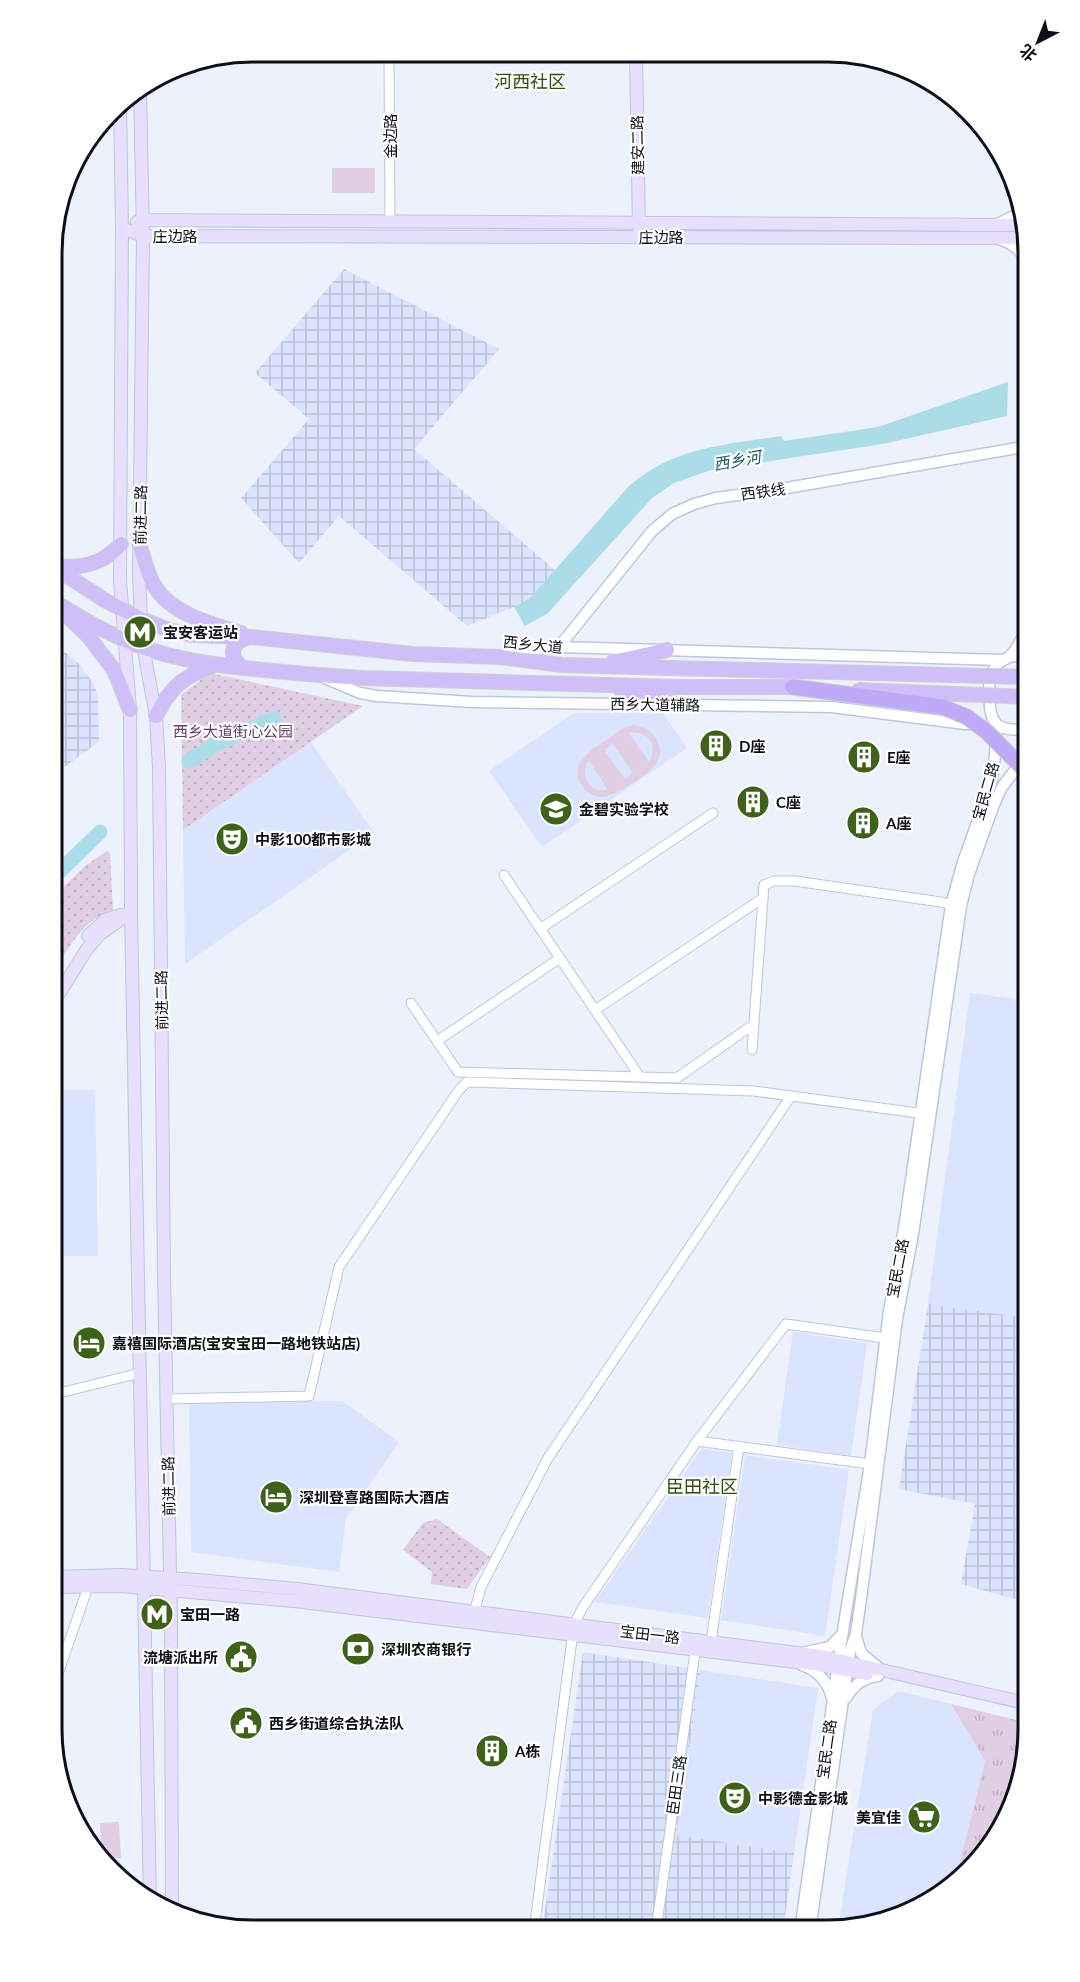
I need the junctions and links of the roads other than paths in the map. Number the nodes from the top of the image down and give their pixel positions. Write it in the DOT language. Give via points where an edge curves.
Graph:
graph roads {
  1 [pos="389,62"];
  2 [pos="636,62"];
  3 [pos="140,99"];
  4 [pos="120,116"];
  5 [pos="1015,216"];
  6 [pos="142,220"];
  7 [pos="390,221"];
  8 [pos="639,222"];
  9 [pos="993,225"];
  10 [pos="1016,225"];
  11 [pos="122,228"];
  12 [pos="143,236"];
  13 [pos="639,237"];
  14 [pos="992,238"];
  15 [pos="1017,238"];
  16 [pos="1018,249"];
  17 [pos="1018,448"];
  18 [pos="139,543"];
  19 [pos="121,544"];
  20 [pos="62,567"];
  21 [pos="62,571"];
  22 [pos="62,606"];
  23 [pos="121,608"];
  24 [pos="62,611"];
  25 [pos="141,619"];
  26 [pos="251,637"];
  27 [pos="124,640"];
  28 [pos="1018,644"];
  29 [pos="559,646"];
  30 [pos="144,648"];
  31 [pos="667,650"];
  32 [pos="1018,656"];
  33 [pos="500,657"];
  34 [pos="1006,658"];
  35 [pos="216,665"];
  36 [pos="593,666"];
  37 [pos="243,668"];
  38 [pos="319,676"];
  39 [pos="1018,677"];
  40 [pos="591,685"];
  41 [pos="793,687"];
  42 [pos="1018,697"];
  43 [pos="677,704"];
  44 [pos="130,710"];
  45 [pos="156,716"];
  46 [pos="996,723"];
  47 [pos="965,724"];
  48 [pos="1018,730"];
  49 [pos="996,753"];
  50 [pos="1018,763"];
  51 [pos="1018,767"];
  52 [pos="713,813"];
  53 [pos="504,875"];
  54 [pos="763,898"];
  55 [pos="956,906"];
  56 [pos="131,912"];
  57 [pos="540,929"];
  58 [pos="560,958"];
  59 [pos="62,973"];
  60 [pos="62,989"];
  61 [pos="411,1003"];
  62 [pos="596,1010"];
  63 [pos="754,1024"];
  64 [pos="437,1041"];
  65 [pos="752,1050"];
  66 [pos="640,1077"];
  67 [pos="791,1096"];
  68 [pos="926,1114"];
  69 [pos="885,1338"];
  70 [pos="140,1373"];
  71 [pos="62,1392"];
  72 [pos="166,1399"];
  73 [pos="697,1441"];
  74 [pos="739,1446"];
  75 [pos="870,1464"];
  76 [pos="62,1578"];
  77 [pos="144,1582"];
  78 [pos="170,1584"];
  79 [pos="62,1587"];
  80 [pos="88,1587"];
  81 [pos="473,1617"];
  82 [pos="573,1630"];
  83 [pos="844,1632"];
  84 [pos="856,1634"];
  85 [pos="711,1642"];
  86 [pos="696,1645"];
  87 [pos="796,1658"];
  88 [pos="62,1662"];
  89 [pos="843,1665"];
  90 [pos="879,1672"];
  91 [pos="838,1702"];
  92 [pos="1018,1702"];
  93 [pos="1018,1709"];
  94 [pos="829,1762"];
  95 [pos="150,1890"];
  96 [pos="172,1903"];
  97 [pos="535,1920"];
  98 [pos="657,1920"];
  99 [pos="802,1920"];
  100 [pos="811,1920"];
  1 -- 7 [label="street, 金边路"];
  2 -- 8 [label="main road, 建安二路"];
  3 -- 6 [label="main road, 前进二路"];
  4 -- 11 [label="main road, 前进二路"];
  5 -- 9 [label="street"];
  6 -- 7 [label="main road, 庄边路"];
  6 -- 11 [label="main road, 庄边路"];
  6 -- 12 [label="main road, 前进二路"];
  7 -- 8 [label="main road, 庄边路"];
  8 -- 9 [label="main road, 庄边路"];
  8 -- 13 [label="main road, 建安二路"];
  9 -- 10 [label="main road, 庄边路"];
  11 -- 12 [label="main road, 庄边路"];
  11 -- 19 [label="main road, 前进二路"];
  12 -- 13 [label="main road, 庄边路"];
  12 -- 18 [label="main road, 前进二路"];
  13 -- 14 [label="main road, 庄边路"];
  14 -- 15 [label="main road, 庄边路"];
  14 -- 16 [label="street"];
  17 -- 29 [label="street, 西铁线" via="694,504 672,514 652,531"];
  18 -- 25 [label="main road, 前进二路"];
  18 -- 26 [label="main road" via="150,578 165,600 188,614"];
  19 -- 20 [label="main road" via="90,565"];
  19 -- 23 [label="main road, 前进二路"];
  21 -- 23 [label="main road, 西乡大道"];
  22 -- 27 [label="main road"];
  23 -- 25 [label="main road, 西乡大道"];
  23 -- 27 [label="main road, 前进二路"];
  24 -- 44 [label="main road" via="114,670"];
  25 -- 26 [label="main road, 西乡大道" via="191,635"];
  25 -- 30 [label="main road, 前进二路"];
  26 -- 33 [label="main road, 西乡大道" via="413,654"];
  26 -- 37 [label="main road" via="238,642 233,650 234,659"];
  27 -- 30 [label="main road"];
  27 -- 44 [label="main road, 前进二路"];
  28 -- 34 [label="street, 宝民二路"];
  29 -- 31 [label="street"];
  29 -- 33 [label="street"];
  30 -- 35 [label="main road"];
  30 -- 45 [label="main road, 前进二路"];
  31 -- 34 [label="street"];
  31 -- 36 [label="main road"];
  32 -- 34 [label="street"];
  33 -- 36 [label="main road, 西乡大道"];
  34 -- 46 [label="street, 宝民二路" via="989,678 990,709"];
  35 -- 37 [label="main road"];
  35 -- 45 [label="main road" via="177,683"];
  36 -- 39 [label="main road, 西乡大道, bridge"];
  37 -- 38 [label="main road"];
  38 -- 40 [label="main road"];
  38 -- 43 [label="street, 西乡大道辅路" via="377,696 472,702"];
  40 -- 41 [label="main road"];
  40 -- 43 [label="main road"];
  41 -- 42 [label="main road, bridge"];
  41 -- 50 [label="highway, bridge" via="943,707 967,717"];
  43 -- 47 [label="street, 西乡大道辅路" via="832,707"];
  44 -- 56 [label="main road, 前进二路"];
  45 -- 72 [label="main road, 前进二路"];
  46 -- 47 [label="street, 西乡大道辅路"];
  46 -- 48 [label="street, 西乡大道辅路"];
  46 -- 49 [label="street, 宝民二路"];
  47 -- 49 [label="street" via="983,735"];
  49 -- 55 [label="street, 宝民二路" via="991,784 963,862"];
  51 -- 55 [label="street, 宝民二路" via="993,807"];
  52 -- 57 [label="street"];
  53 -- 57 [label="street"];
  54 -- 55 [label="street" via="764,885 795,881"];
  54 -- 62 [label="street"];
  54 -- 63 [label="street"];
  55 -- 68 [label="street, 宝民二路"];
  56 -- 59 [label="main road" via="105,920 95,928"];
  56 -- 60 [label="main road" via="100,934"];
  56 -- 70 [label="main road, 前进二路"];
  57 -- 58 [label="street"];
  58 -- 62 [label="street"];
  58 -- 64 [label="street"];
  61 -- 64 [label="street"];
  62 -- 66 [label="street"];
  63 -- 65 [label="street"];
  63 -- 66 [label="street" via="677,1078"];
  64 -- 66 [label="street" via="458,1072"];
  67 -- 68 [label="street"];
  67 -- 72 [label="street" via="754,1091 468,1082 339,1267 309,1396"];
  67 -- 81 [label="street" via="548,1458 481,1587"];
  68 -- 69 [label="street, 宝民二路"];
  68 -- 84 [label="street, 宝民二路"];
  69 -- 73 [label="street" via="786,1324"];
  69 -- 75 [label="street, 宝民二路"];
  70 -- 71 [label="street"];
  70 -- 77 [label="main road, 前进二路"];
  72 -- 78 [label="main road, 前进二路"];
  73 -- 74 [label="street"];
  73 -- 82 [label="street" via="592,1593"];
  74 -- 75 [label="street"];
  74 -- 85 [label="street"];
  75 -- 83 [label="street, 宝民二路"];
  76 -- 77 [label="main road, 宝田一路"];
  77 -- 78 [label="main road, 宝田一路"];
  77 -- 80 [label="main road, 宝田一路"];
  77 -- 95 [label="main road, 前进二路"];
  78 -- 81 [label="main road, 宝田一路" via="294,1601"];
  78 -- 96 [label="main road, 前进二路"];
  79 -- 80 [label="main road, 宝田一路"];
  80 -- 88 [label="street"];
  81 -- 82 [label="main road, 宝田一路"];
  82 -- 86 [label="main road, 宝田一路"];
  82 -- 97 [label="street"];
  83 -- 87 [label="street" via="830,1647"];
  83 -- 89 [label="street, 宝民二路"];
  84 -- 89 [label="street, 宝民二路"];
  84 -- 90 [label="street" via="861,1653"];
  85 -- 86 [label="main road, 宝田一路"];
  85 -- 87 [label="main road, 宝田一路"];
  86 -- 87 [label="main road, 宝田一路"];
  86 -- 98 [label="street, 臣田三路"];
  87 -- 89 [label="main road, 宝田一路"];
  87 -- 91 [label="street" via="824,1679"];
  89 -- 90 [label="main road, 宝田一路"];
  89 -- 91 [label="street, 宝民二路"];
  90 -- 91 [label="street" via="855,1684"];
  90 -- 92 [label="main road, 宝田一路"];
  90 -- 93 [label="main road, 宝田一路"];
  91 -- 94 [label="street, 宝民二路"];
  94 -- 99 [label="street, 宝民二路"];
  94 -- 100 [label="street, 宝民二路"];
}
